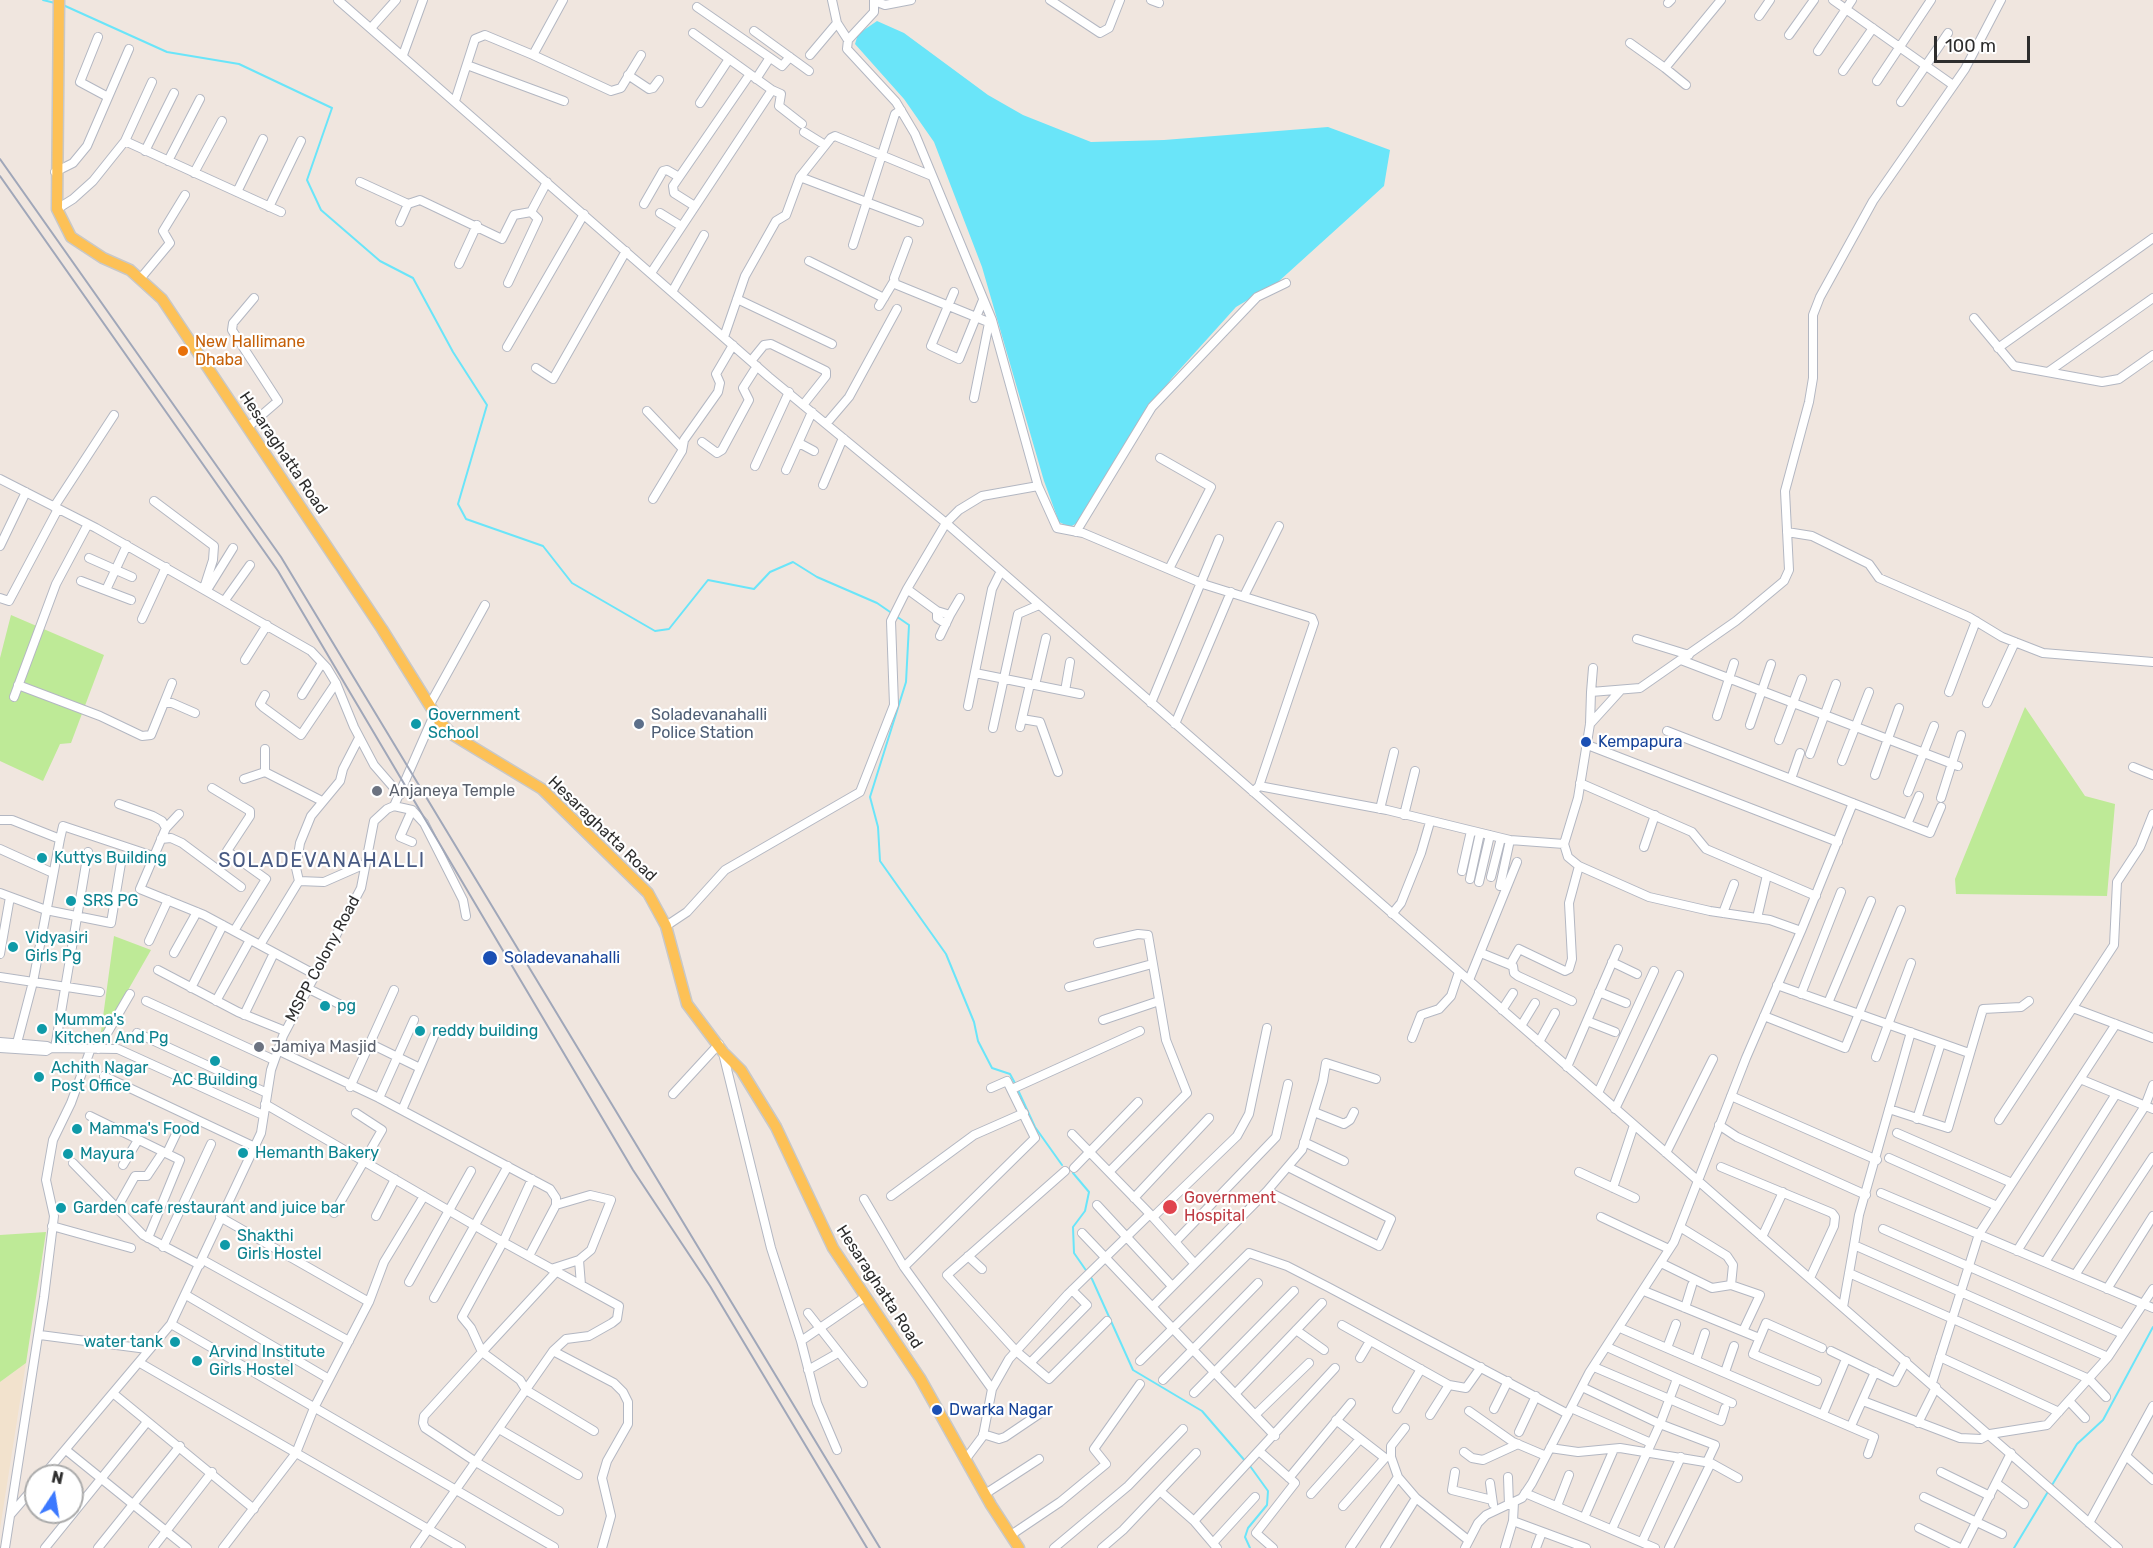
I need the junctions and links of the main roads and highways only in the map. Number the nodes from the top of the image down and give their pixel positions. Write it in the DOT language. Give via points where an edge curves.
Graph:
graph roads {
  1 [pos="59,4"];
  2 [pos="1019,1548"];
  1 -- 2 [label="main road, Hesaraghatta Road" via="55,172 57,209 71,237 130,270 162,299 432,710 453,735 542,789 648,893 666,926 687,1004 741,1070 776,1127 833,1248 920,1378"];
}
